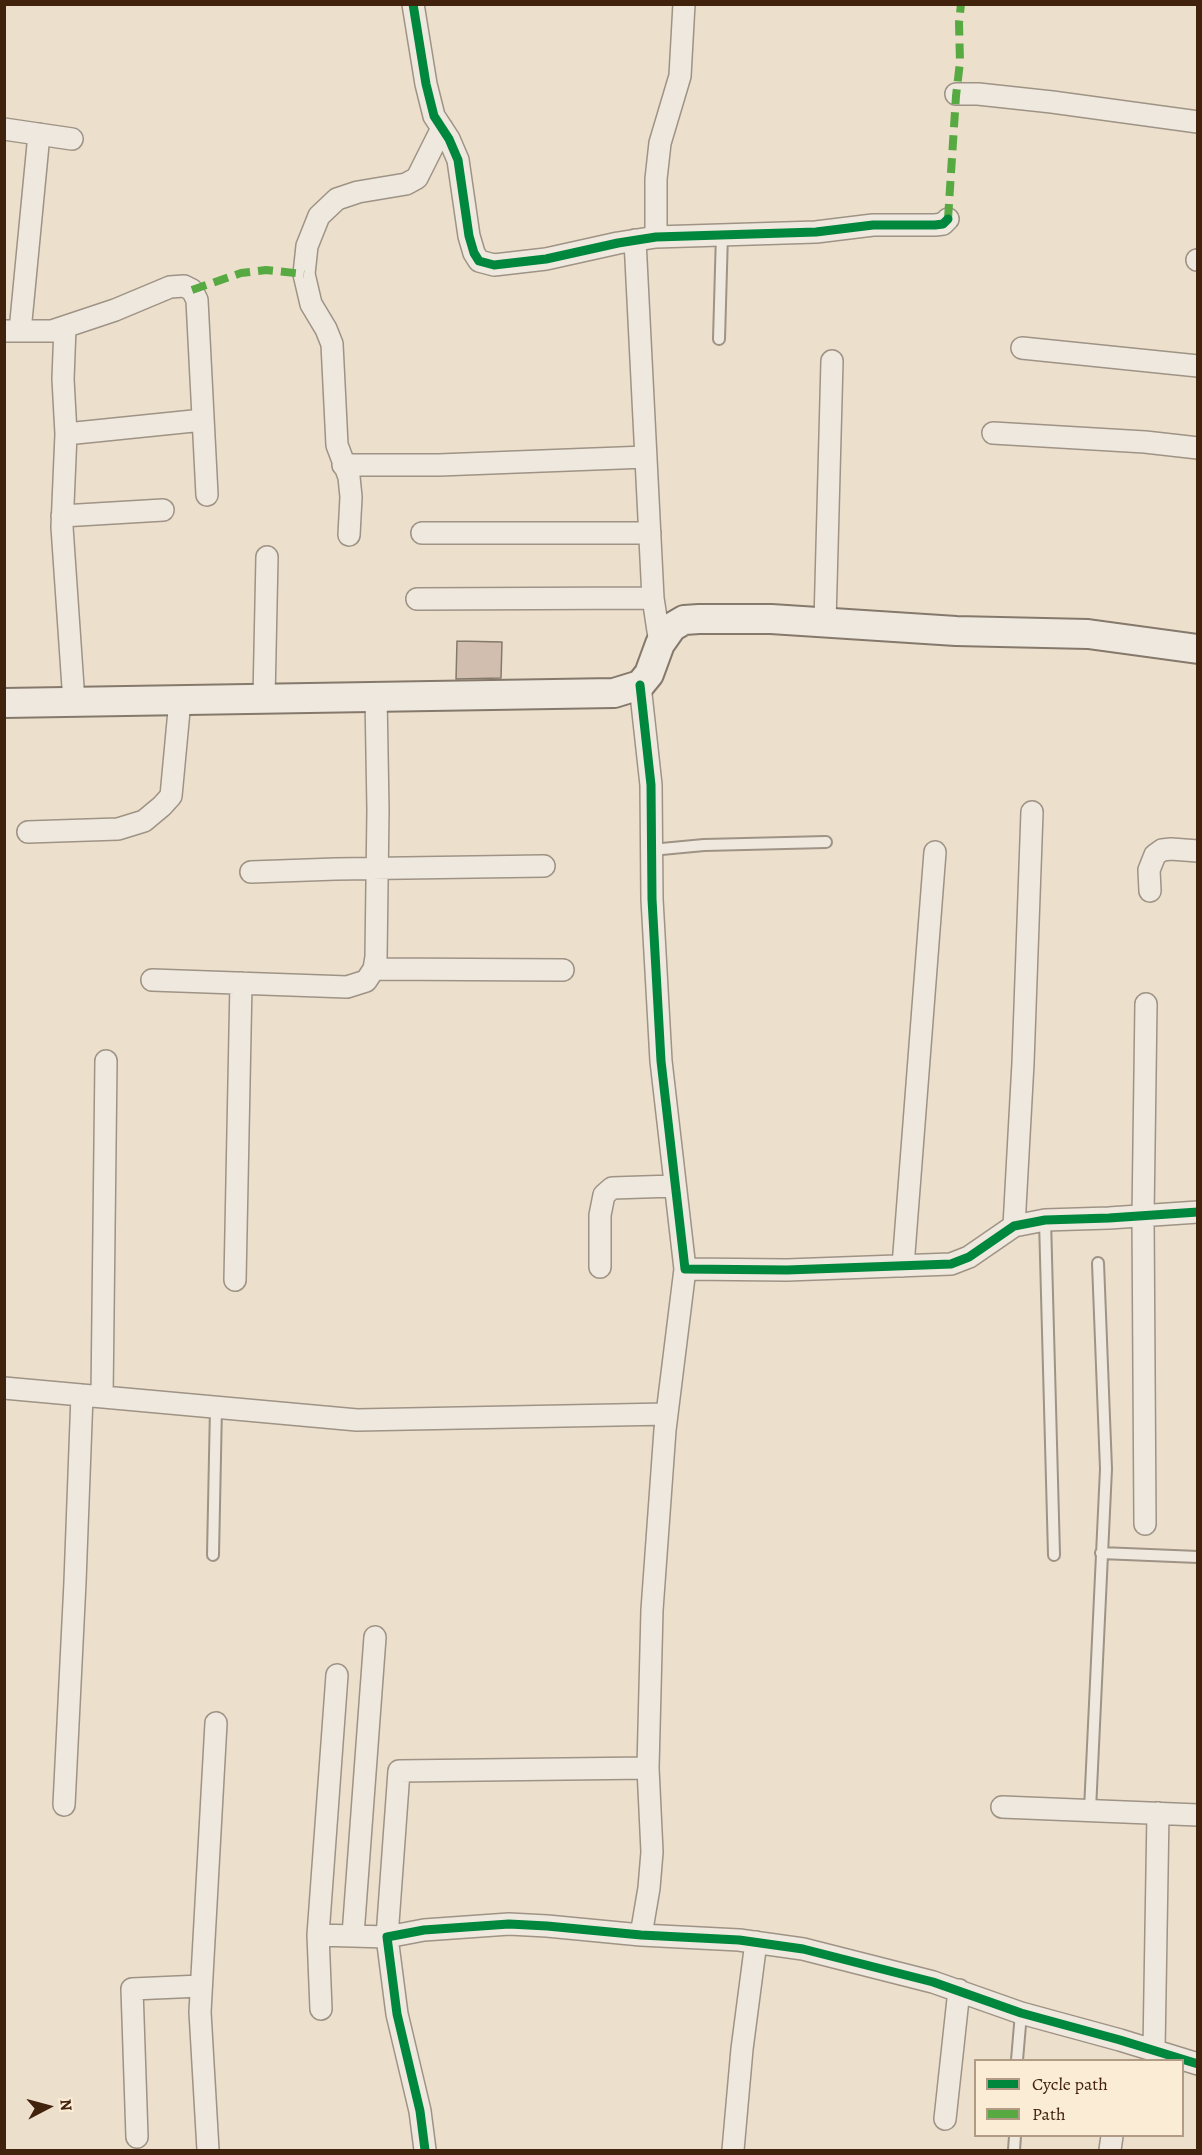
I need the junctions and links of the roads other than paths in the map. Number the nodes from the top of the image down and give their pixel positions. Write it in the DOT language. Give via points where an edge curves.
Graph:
graph roads {
  1 [pos="413,4"];
  2 [pos="684,4"];
  3 [pos="956,94"];
  4 [pos="1197,122"];
  5 [pos="442,128"];
  6 [pos="4,129"];
  7 [pos="39,134"];
  8 [pos="72,139"];
  9 [pos="948,219"];
  10 [pos="722,234"];
  11 [pos="656,237"];
  12 [pos="635,240"];
  13 [pos="65,327"];
  14 [pos="12,331"];
  15 [pos="718,339"];
  16 [pos="1022,348"];
  17 [pos="832,361"];
  18 [pos="1197,366"];
  19 [pos="203,420"];
  20 [pos="993,433"];
  21 [pos="66,434"];
  22 [pos="1197,448"];
  23 [pos="646,457"];
  24 [pos="344,465"];
  25 [pos="207,495"];
  26 [pos="163,510"];
  27 [pos="62,516"];
  28 [pos="422,533"];
  29 [pos="650,533"];
  30 [pos="349,535"];
  31 [pos="267,557"];
  32 [pos="653,598"];
  33 [pos="417,600"];
  34 [pos="825,622"];
  35 [pos="660,644"];
  36 [pos="1197,649"];
  37 [pos="640,686"];
  38 [pos="376,696"];
  39 [pos="264,698"];
  40 [pos="180,700"];
  41 [pos="75,702"];
  42 [pos="4,703"];
  43 [pos="1032,812"];
  44 [pos="28,832"];
  45 [pos="826,842"];
  46 [pos="651,850"];
  47 [pos="1197,851"];
  48 [pos="935,852"];
  49 [pos="544,866"];
  50 [pos="378,869"];
  51 [pos="251,872"];
  52 [pos="1150,891"];
  53 [pos="374,969"];
  54 [pos="563,970"];
  55 [pos="152,980"];
  56 [pos="241,983"];
  57 [pos="1146,1004"];
  58 [pos="106,1060"];
  59 [pos="674,1186"];
  60 [pos="1197,1212"];
  61 [pos="1143,1216"];
  62 [pos="1045,1220"];
  63 [pos="1014,1226"];
  64 [pos="1098,1263"];
  65 [pos="903,1266"];
  66 [pos="600,1267"];
  67 [pos="685,1269"];
  68 [pos="235,1280"];
  69 [pos="4,1388"];
  70 [pos="92,1396"];
  71 [pos="216,1407"];
  72 [pos="667,1414"];
  73 [pos="1145,1524"];
  74 [pos="1101,1553"];
  75 [pos="213,1555"];
  76 [pos="1054,1555"];
  77 [pos="1197,1557"];
  78 [pos="375,1637"];
  79 [pos="337,1675"];
  80 [pos="216,1723"];
  81 [pos="648,1768"];
  82 [pos="63,1805"];
  83 [pos="1002,1807"];
  84 [pos="1090,1810"];
  85 [pos="1158,1813"];
  86 [pos="1197,1815"];
  87 [pos="318,1935"];
  88 [pos="353,1935"];
  89 [pos="640,1935"];
  90 [pos="387,1937"];
  91 [pos="756,1942"];
  92 [pos="201,1986"];
  93 [pos="959,1990"];
  94 [pos="321,2009"];
  95 [pos="1021,2013"];
  96 [pos="1119,2050"];
  97 [pos="1154,2050"];
  98 [pos="1017,2059"];
  99 [pos="1182,2059"];
  100 [pos="945,2119"];
  101 [pos="137,2137"];
  102 [pos="208,2151"];
  103 [pos="424,2151"];
  104 [pos="734,2151"];
  1 -- 5 [label="street" via="426,84 434,116"];
  2 -- 11 [label="street" via="680,76 660,143"];
  3 -- 4 [label="street"];
  5 -- 12 [label="street" via="458,160 469,236 479,261 494,265 546,259"];
  5 -- 24 [label="street" via="417,178 406,184 337,199 319,216 307,246 304,274 311,304 332,344 337,445"];
  6 -- 7 [label="street"];
  7 -- 8 [label="street"];
  7 -- 14 [label="street"];
  9 -- 10 [label="street" via="935,225"];
  10 -- 11 [label="street"];
  10 -- 15 [label="lane"];
  11 -- 12 [label="street"];
  12 -- 23 [label="street"];
  13 -- 14 [label="street" via="52,331"];
  13 -- 19 [label="street" via="170,287 192,290 197,300"];
  13 -- 21 [label="street"];
  16 -- 18 [label="street"];
  17 -- 34 [label="street"];
  19 -- 21 [label="street"];
  19 -- 25 [label="street"];
  20 -- 22 [label="street"];
  21 -- 27 [label="street"];
  23 -- 24 [label="street"];
  23 -- 29 [label="street"];
  24 -- 30 [label="street" via="351,497"];
  26 -- 27 [label="street"];
  27 -- 41 [label="street"];
  28 -- 29 [label="street"];
  29 -- 32 [label="street"];
  31 -- 39 [label="street"];
  32 -- 33 [label="street"];
  32 -- 35 [label="street"];
  34 -- 35 [label="main road" via="684,620 672,627"];
  34 -- 36 [label="main road" via="956,631 1088,634"];
  35 -- 37 [label="main road"];
  37 -- 38 [label="main road" via="614,693"];
  37 -- 46 [label="street" via="651,785"];
  38 -- 39 [label="main road"];
  38 -- 50 [label="street"];
  39 -- 40 [label="main road"];
  40 -- 41 [label="main road"];
  40 -- 44 [label="street" via="171,796 162,806 144,820 118,829"];
  41 -- 42 [label="main road"];
  43 -- 63 [label="street"];
  45 -- 46 [label="lane" via="704,844"];
  46 -- 59 [label="street" via="661,1061"];
  47 -- 52 [label="street" via="1171,849 1155,855 1149,870"];
  48 -- 65 [label="street"];
  49 -- 50 [label="street"];
  50 -- 51 [label="street"];
  50 -- 53 [label="street"];
  53 -- 54 [label="street"];
  53 -- 56 [label="street" via="366,981 347,987"];
  55 -- 56 [label="street"];
  56 -- 68 [label="street"];
  57 -- 61 [label="street"];
  58 -- 70 [label="street"];
  59 -- 66 [label="street" via="612,1188 604,1194"];
  59 -- 67 [label="street"];
  60 -- 61 [label="street"];
  61 -- 62 [label="street"];
  61 -- 73 [label="street"];
  62 -- 63 [label="street"];
  62 -- 76 [label="lane"];
  63 -- 65 [label="street" via="969,1257 951,1264"];
  64 -- 74 [label="lane" via="1106,1469"];
  65 -- 67 [label="street"];
  67 -- 72 [label="street"];
  69 -- 70 [label="street"];
  70 -- 71 [label="street"];
  70 -- 82 [label="street" via="75,1582"];
  71 -- 72 [label="street" via="357,1420"];
  71 -- 75 [label="lane"];
  72 -- 81 [label="street" via="652,1610"];
  74 -- 77 [label="lane"];
  74 -- 84 [label="lane"];
  78 -- 88 [label="street"];
  79 -- 87 [label="street"];
  80 -- 92 [label="street"];
  81 -- 89 [label="street" via="652,1852"];
  81 -- 90 [label="street" via="399,1771"];
  83 -- 84 [label="street"];
  84 -- 85 [label="street"];
  85 -- 86 [label="street"];
  85 -- 97 [label="street"];
  87 -- 88 [label="street"];
  87 -- 94 [label="street"];
  88 -- 90 [label="street"];
  89 -- 90 [label="street" via="508,1924 424,1930"];
  89 -- 91 [label="street"];
  90 -- 103 [label="street" via="396,2014 420,2111"];
  91 -- 93 [label="street" via="803,1949"];
  91 -- 104 [label="street"];
  92 -- 101 [label="street" via="132,1989"];
  92 -- 102 [label="street"];
  93 -- 95 [label="street"];
  93 -- 100 [label="street"];
  95 -- 96 [label="street"];
  95 -- 98 [label="lane"];
  96 -- 97 [label="street"];
  97 -- 99 [label="street"];
}
